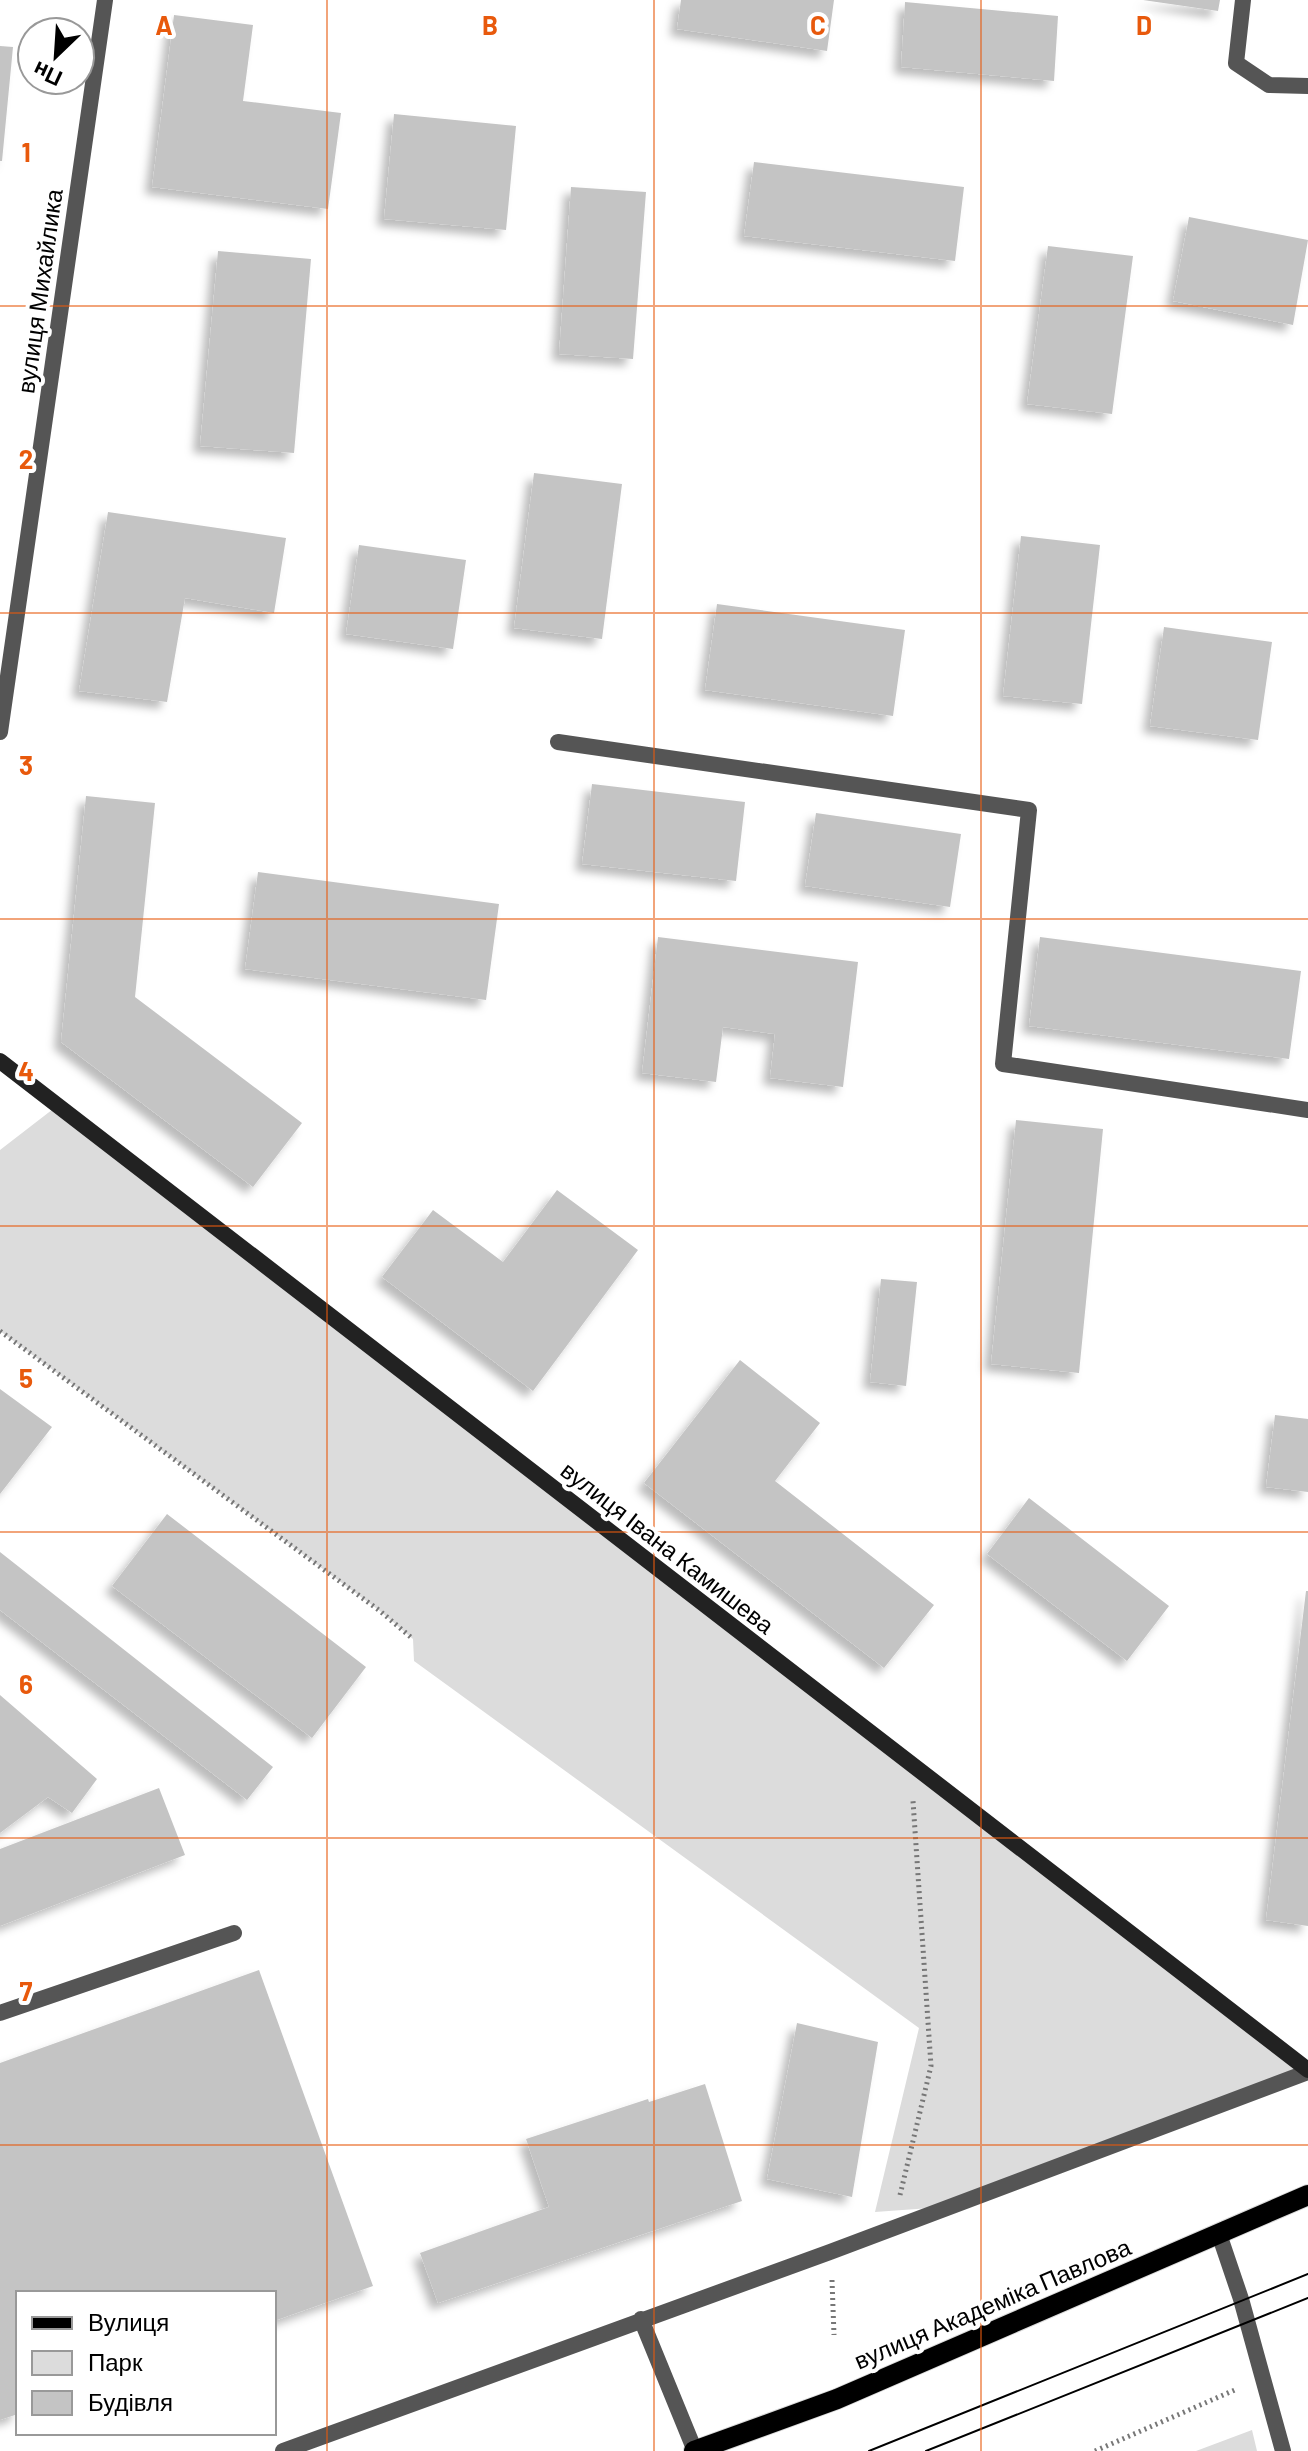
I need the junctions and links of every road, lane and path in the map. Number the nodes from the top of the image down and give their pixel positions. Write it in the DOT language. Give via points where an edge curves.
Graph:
graph roads {
  1 [pos="105,0"];
  2 [pos="1243,0"];
  3 [pos="1308,86"];
  4 [pos="0,732"];
  5 [pos="558,742"];
  6 [pos="0,1061"];
  7 [pos="1308,1110"];
  8 [pos="0,1331"];
  9 [pos="413,1639"];
  10 [pos="911,1764"];
  11 [pos="234,1933"];
  12 [pos="0,2013"];
  13 [pos="1308,2071"];
  14 [pos="1308,2195"];
  15 [pos="892,2227"];
  16 [pos="1219,2234"];
  17 [pos="830,2252"];
  18 [pos="641,2319"];
  19 [pos="834,2335"];
  20 [pos="1263,2377"];
  21 [pos="283,2451"];
  22 [pos="694,2451"];
  23 [pos="1095,2451"];
  24 [pos="1283,2451"];
  1 -- 4 [label="street, вулиця Михайлика"];
  2 -- 3 [label="street" via="1236,63 1269,85"];
  5 -- 7 [label="street" via="1029,810 1003,1064"];
  6 -- 10 [label="street, вулиця Івана Камишева"];
  8 -- 9 [label="path"];
  10 -- 13 [label="street, вулиця Івана Камишева"];
  10 -- 15 [label="path" via="931,2066"];
  11 -- 12 [label="street"];
  13 -- 15 [label="street"];
  14 -- 16 [label="main road, вулиця Академіка Павлова"];
  15 -- 17 [label="street"];
  16 -- 20 [label="street"];
  16 -- 22 [label="main road, вулиця Академіка Павлова" via="837,2399"];
  17 -- 18 [label="street"];
  17 -- 19 [label="path"];
  18 -- 21 [label="street"];
  18 -- 22 [label="street"];
  20 -- 23 [label="path"];
  20 -- 24 [label="street"];
}
